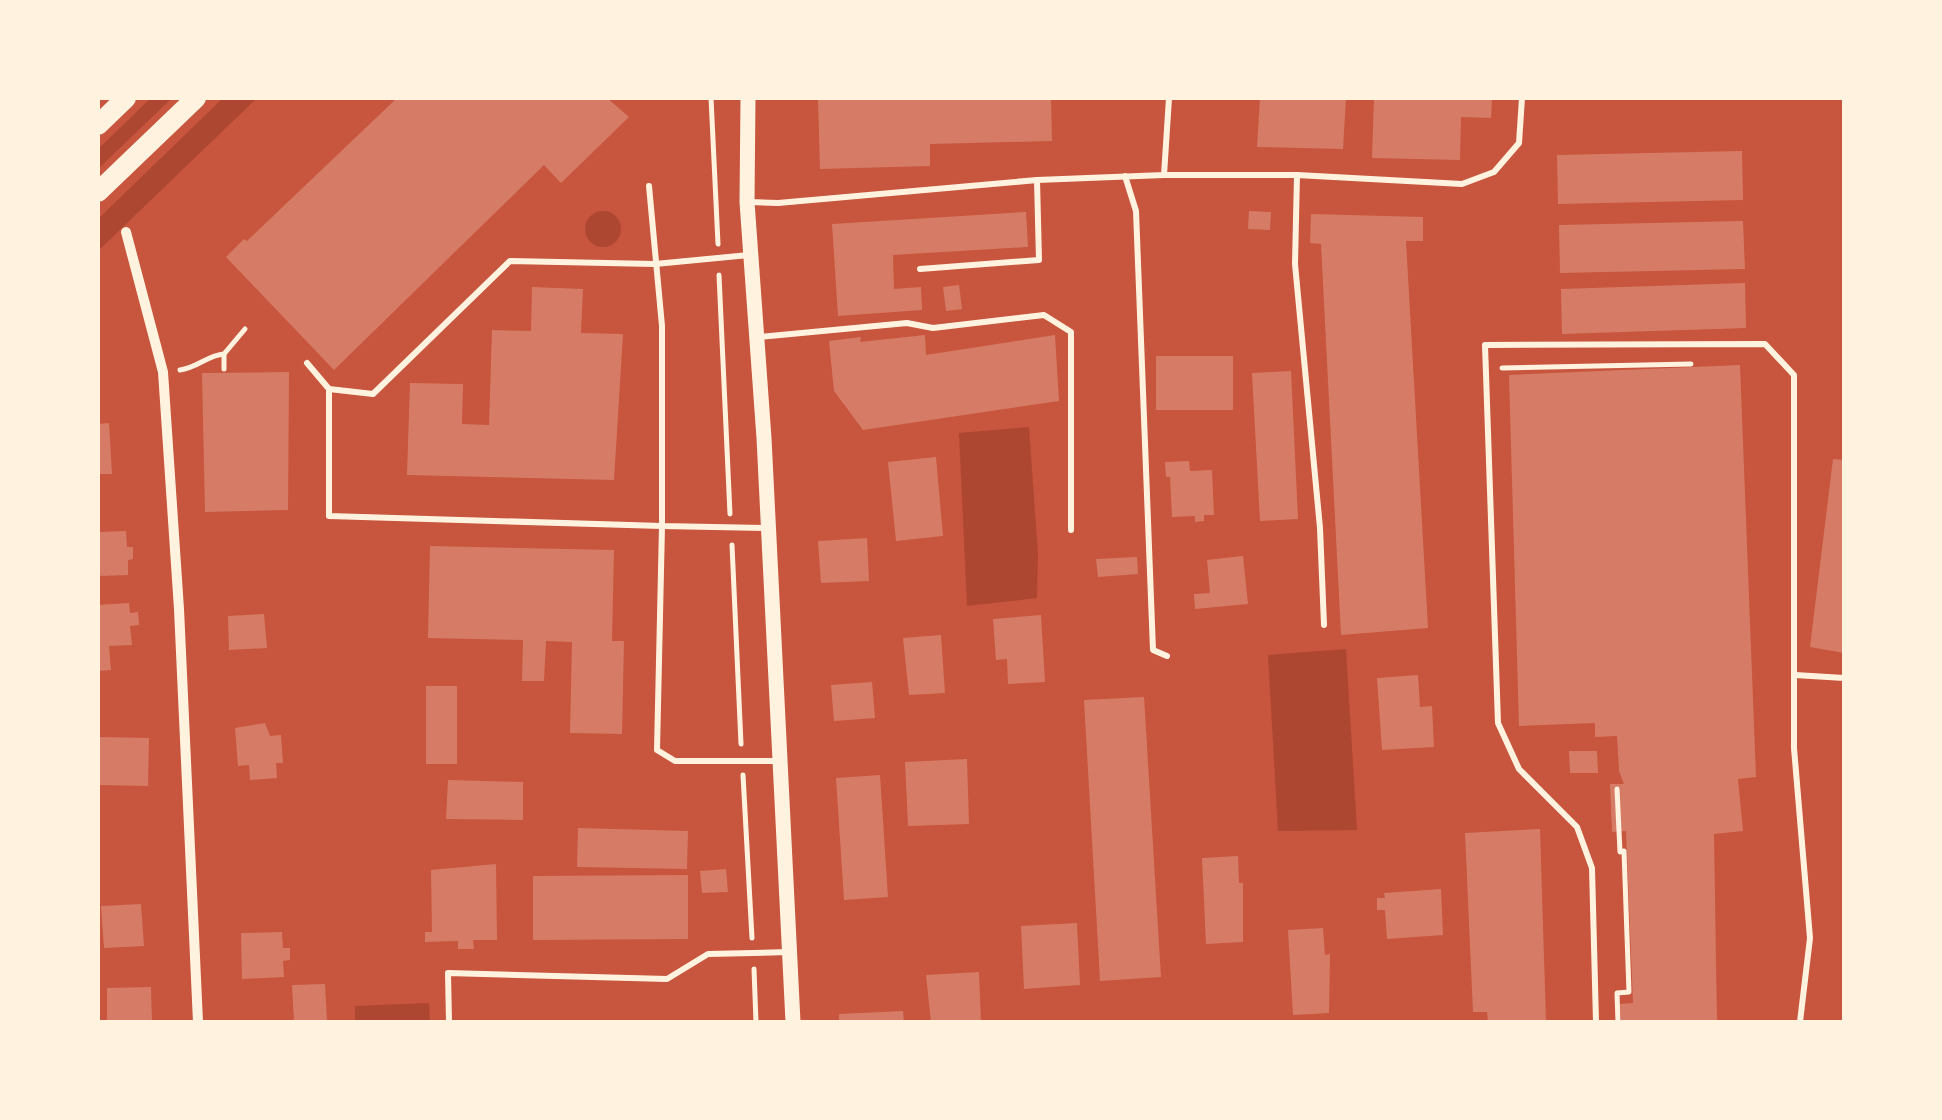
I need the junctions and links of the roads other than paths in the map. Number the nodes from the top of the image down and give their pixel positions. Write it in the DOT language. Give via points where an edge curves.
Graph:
graph roads {
  1 [pos="126,98"];
  2 [pos="196,98"];
  3 [pos="748,98"];
  4 [pos="1169,98"];
  5 [pos="1522,98"];
  6 [pos="98,125"];
  7 [pos="1164,175"];
  8 [pos="1297,175"];
  9 [pos="1125,176"];
  10 [pos="1038,180"];
  11 [pos="649,186"];
  12 [pos="98,192"];
  13 [pos="747,202"];
  14 [pos="126,232"];
  15 [pos="751,254"];
  16 [pos="655,264"];
  17 [pos="920,268"];
  18 [pos="758,337"];
  19 [pos="307,363"];
  20 [pos="329,388"];
  21 [pos="662,526"];
  22 [pos="768,528"];
  23 [pos="1071,530"];
  24 [pos="1324,625"];
  25 [pos="1167,656"];
  26 [pos="1795,675"];
  27 [pos="1844,678"];
  28 [pos="781,761"];
  29 [pos="790,952"];
  30 [pos="198,1022"];
  31 [pos="448,1022"];
  32 [pos="792,1022"];
  33 [pos="1596,1022"];
  34 [pos="1800,1022"];
  1 -- 6 [label="main road"];
  2 -- 12 [label="main road"];
  3 -- 13 [label="street"];
  4 -- 7 [label="lane"];
  5 -- 8 [label="lane" via="1519,143 1494,172 1462,184"];
  7 -- 8 [label="lane"];
  7 -- 9 [label="lane"];
  8 -- 24 [label="lane" via="1295,264"];
  9 -- 10 [label="lane"];
  9 -- 25 [label="lane" via="1136,211 1153,650"];
  10 -- 13 [label="lane"];
  10 -- 17 [label="lane" via="1039,260"];
  11 -- 16 [label="lane"];
  13 -- 15 [label="street"];
  14 -- 30 [label="street" via="163,372"];
  15 -- 16 [label="lane"];
  15 -- 18 [label="street"];
  16 -- 20 [label="lane" via="510,261 374,394"];
  16 -- 21 [label="lane" via="662,326"];
  18 -- 22 [label="street"];
  18 -- 23 [label="lane" via="1044,316 1071,332"];
  19 -- 20 [label="lane"];
  20 -- 21 [label="lane" via="329,516"];
  21 -- 22 [label="lane"];
  21 -- 28 [label="lane" via="657,750 674,761"];
  22 -- 28 [label="street"];
  26 -- 27 [label="lane"];
  26 -- 33 [label="lane" via="1794,374 1766,344 1484,345 1498,723 1519,770 1577,827 1592,868"];
  26 -- 34 [label="lane" via="1794,748 1810,938"];
  28 -- 29 [label="street"];
  29 -- 31 [label="lane" via="708,954 667,979 448,973"];
  29 -- 32 [label="street"];
}
